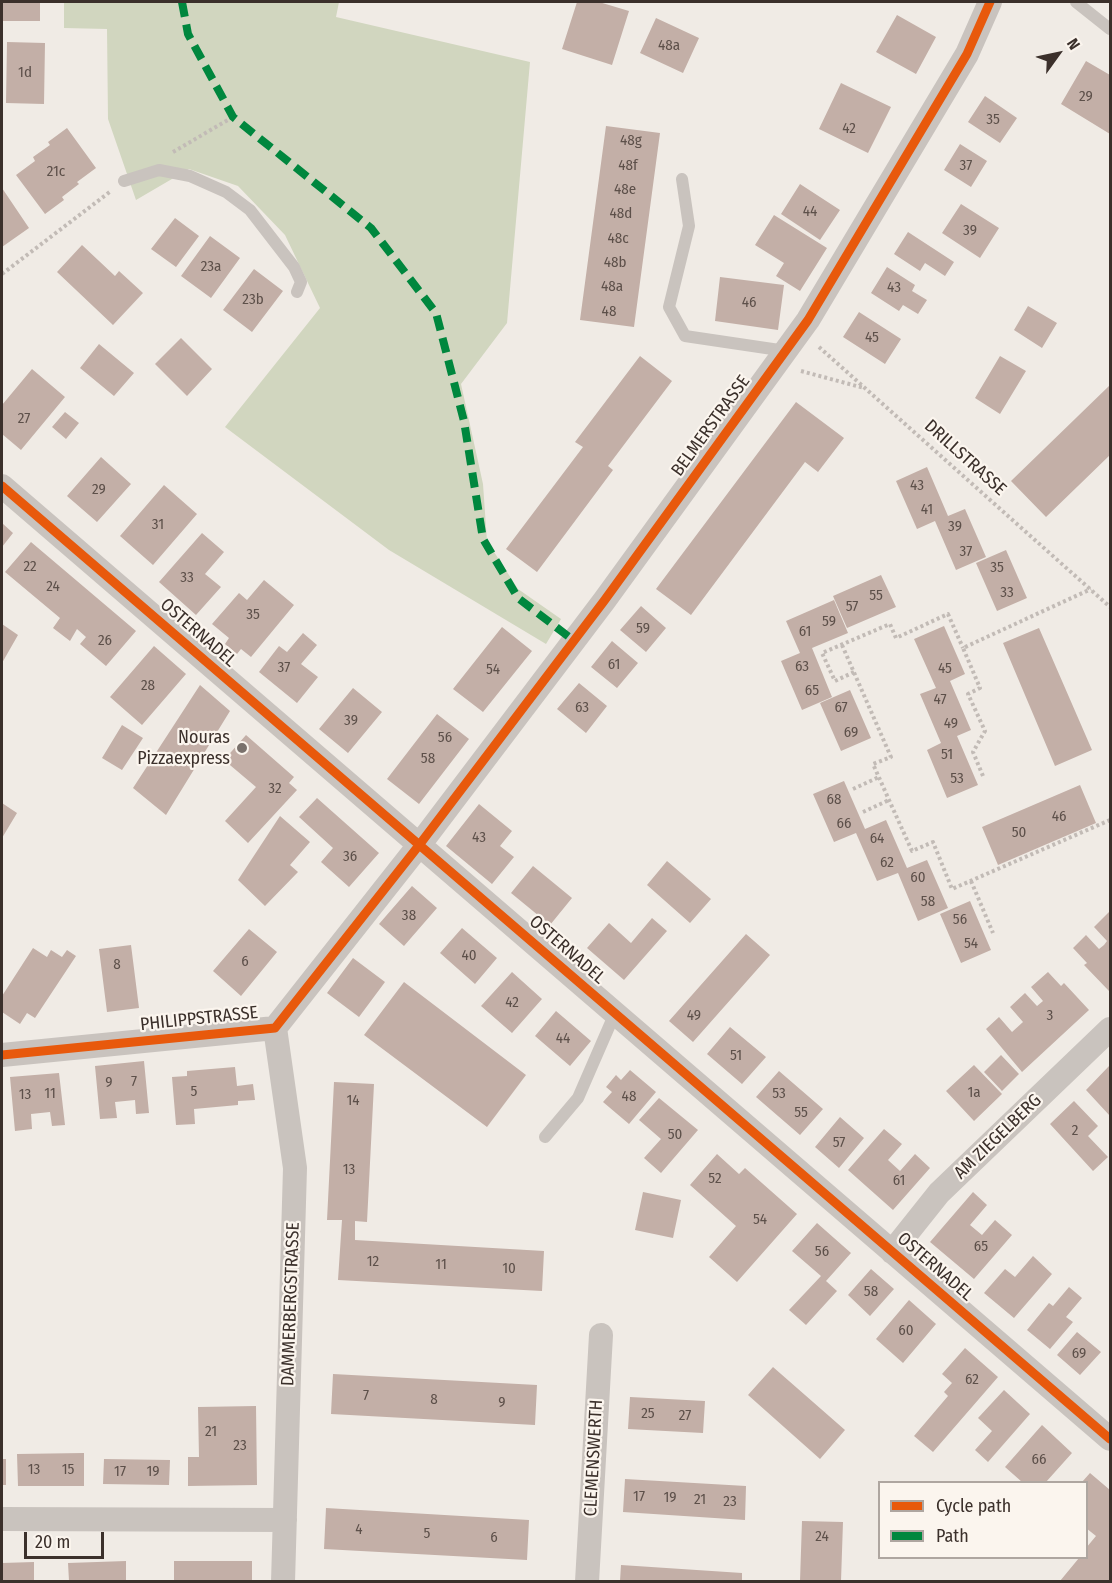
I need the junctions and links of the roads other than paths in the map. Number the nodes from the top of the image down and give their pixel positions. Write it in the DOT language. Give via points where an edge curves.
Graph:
graph roads {
  1 [pos="990,2"];
  2 [pos="1076,2"];
  3 [pos="1110,29"];
  4 [pos="682,179"];
  5 [pos="124,181"];
  6 [pos="297,292"];
  7 [pos="781,357"];
  8 [pos="2,486"];
  9 [pos="420,844"];
  10 [pos="615,1013"];
  11 [pos="275,1028"];
  12 [pos="1110,1029"];
  13 [pos="2,1055"];
  14 [pos="545,1137"];
  15 [pos="892,1252"];
  16 [pos="601,1335"];
  17 [pos="1110,1439"];
  18 [pos="2,1519"];
  19 [pos="285,1520"];
  20 [pos="283,1581"];
  21 [pos="587,1581"];
  1 -- 7 [label="street, BELMERSTRASSE" via="967,54"];
  2 -- 3 [label="lane"];
  4 -- 7 [label="lane" via="689,226 669,307 685,336"];
  5 -- 6 [label="lane" via="159,170 190,176 226,192 250,210 283,252 301,282"];
  7 -- 9 [label="street, BELMERSTRASSE" via="604,601"];
  8 -- 9 [label="street, OSTERNADEL"];
  9 -- 10 [label="street, OSTERNADEL"];
  9 -- 11 [label="street, PHILIPPSTRASSE"];
  10 -- 14 [label="lane" via="578,1098"];
  10 -- 15 [label="street, OSTERNADEL"];
  11 -- 13 [label="street, PHILIPPSTRASSE"];
  11 -- 19 [label="street, DAMMERBERGSTRASSE" via="295,1168"];
  12 -- 15 [label="street, AM ZIEGELBERG" via="939,1193"];
  15 -- 17 [label="street, OSTERNADEL"];
  16 -- 21 [label="street, CLEMENSWERTH"];
  18 -- 19 [label="street"];
  19 -- 20 [label="street, DAMMERBERGSTRASSE"];
}
